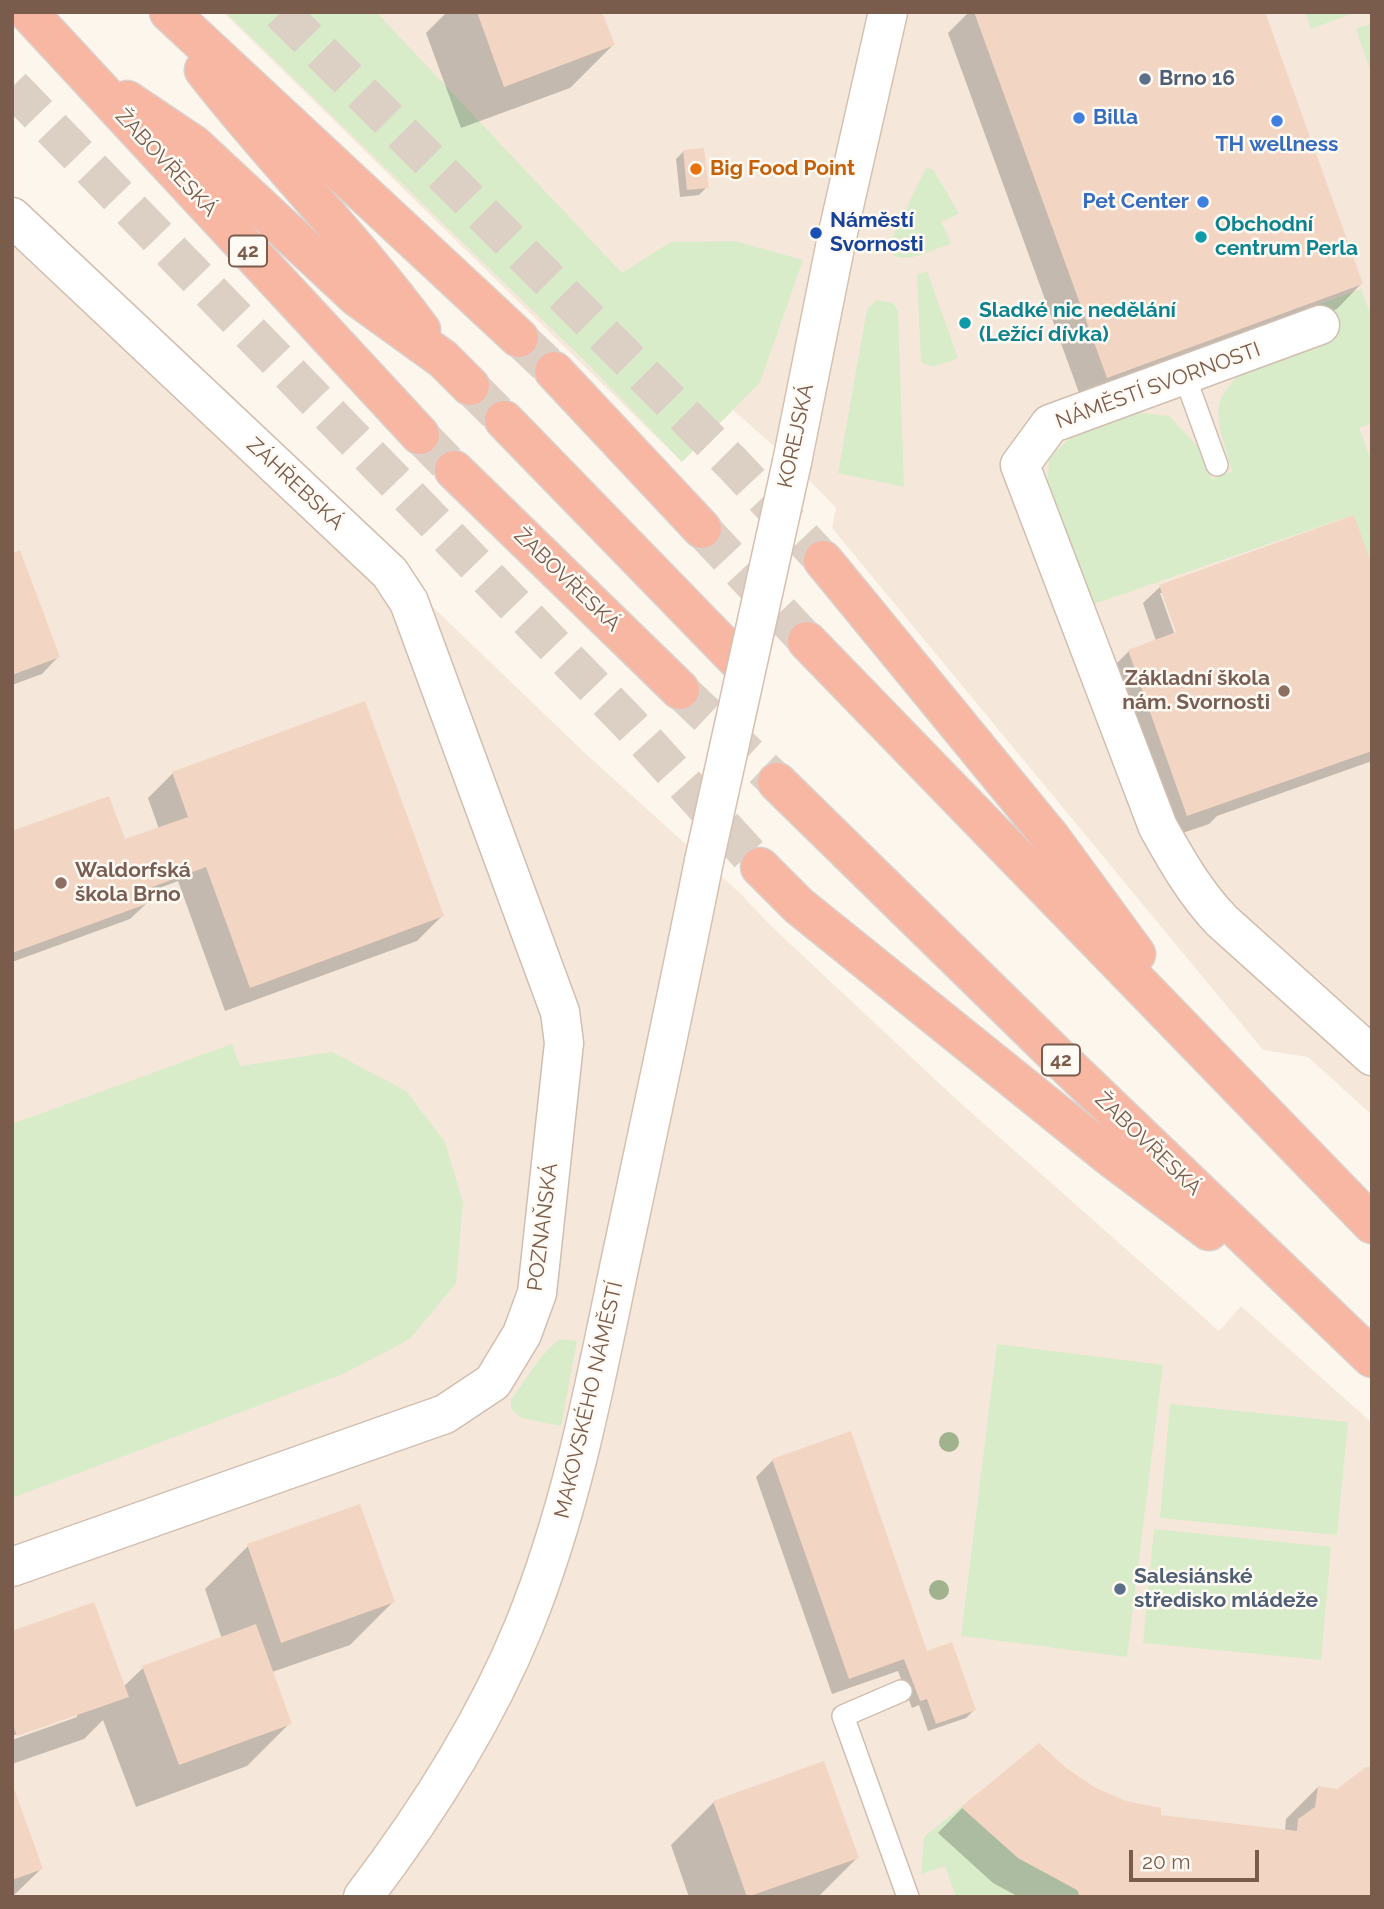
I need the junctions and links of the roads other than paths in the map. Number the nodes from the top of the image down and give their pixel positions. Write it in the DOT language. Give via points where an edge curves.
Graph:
graph roads {
  1 [pos="27,12"];
  2 [pos="160,12"];
  3 [pos="169,12"];
  4 [pos="888,12"];
  5 [pos="75,66"];
  6 [pos="12,217"];
  7 [pos="1320,325"];
  8 [pos="519,338"];
  9 [pos="443,359"];
  10 [pos="554,372"];
  11 [pos="1185,377"];
  12 [pos="470,386"];
  13 [pos="504,420"];
  14 [pos="420,435"];
  15 [pos="1217,465"];
  16 [pos="454,470"];
  17 [pos="702,529"];
  18 [pos="823,560"];
  19 [pos="807,641"];
  20 [pos="746,669"];
  21 [pos="680,690"];
  22 [pos="777,782"];
  23 [pos="488,811"];
  24 [pos="704,861"];
  25 [pos="760,867"];
  26 [pos="1372,1056"];
  27 [pos="1226,1077"];
  28 [pos="1372,1224"];
  29 [pos="1360,1347"];
  30 [pos="12,1567"];
  31 [pos="901,1691"];
  32 [pos="363,1897"];
  33 [pos="908,1897"];
  1 -- 5 [label="highway, ŽABOVŘESKÁ / 42"];
  2 -- 9 [label="highway, 42" via="226,98 379,274"];
  3 -- 8 [label="highway"];
  4 -- 20 [label="street, KOREJSKÁ, bridge"];
  5 -- 9 [label="highway, 42" via="194,145 357,297"];
  5 -- 14 [label="highway, ŽABOVŘESKÁ / 42"];
  6 -- 23 [label="street, ZÁHŘEBSKÁ" via="390,573 409,602"];
  7 -- 11 [label="street, NÁMĚSTÍ SVORNOSTI"];
  9 -- 12 [label="highway, 42"];
  10 -- 17 [label="highway"];
  11 -- 15 [label="lane"];
  11 -- 26 [label="street, NÁMĚSTÍ SVORNOSTI" via="1050,424 1020,465 1158,827 1206,904"];
  13 -- 20 [label="highway"];
  16 -- 21 [label="highway, ŽABOVŘESKÁ"];
  18 -- 27 [label="highway" via="1051,838"];
  19 -- 27 [label="highway"];
  20 -- 24 [label="street, KOREJSKÁ, bridge"];
  22 -- 29 [label="highway, ŽABOVŘESKÁ / 42"];
  23 -- 30 [label="street, POZNAŇSKÁ" via="560,1012 564,1043 537,1293 522,1334 493,1382 445,1414"];
  24 -- 32 [label="street, MAKOVSKÉHO NÁMĚSTÍ" via="582,1442 548,1561 523,1628 456,1762 430,1806"];
  25 -- 29 [label="highway, 42" via="800,906 1108,1155"];
  27 -- 28 [label="highway"];
  31 -- 33 [label="lane" via="844,1716"];
}
